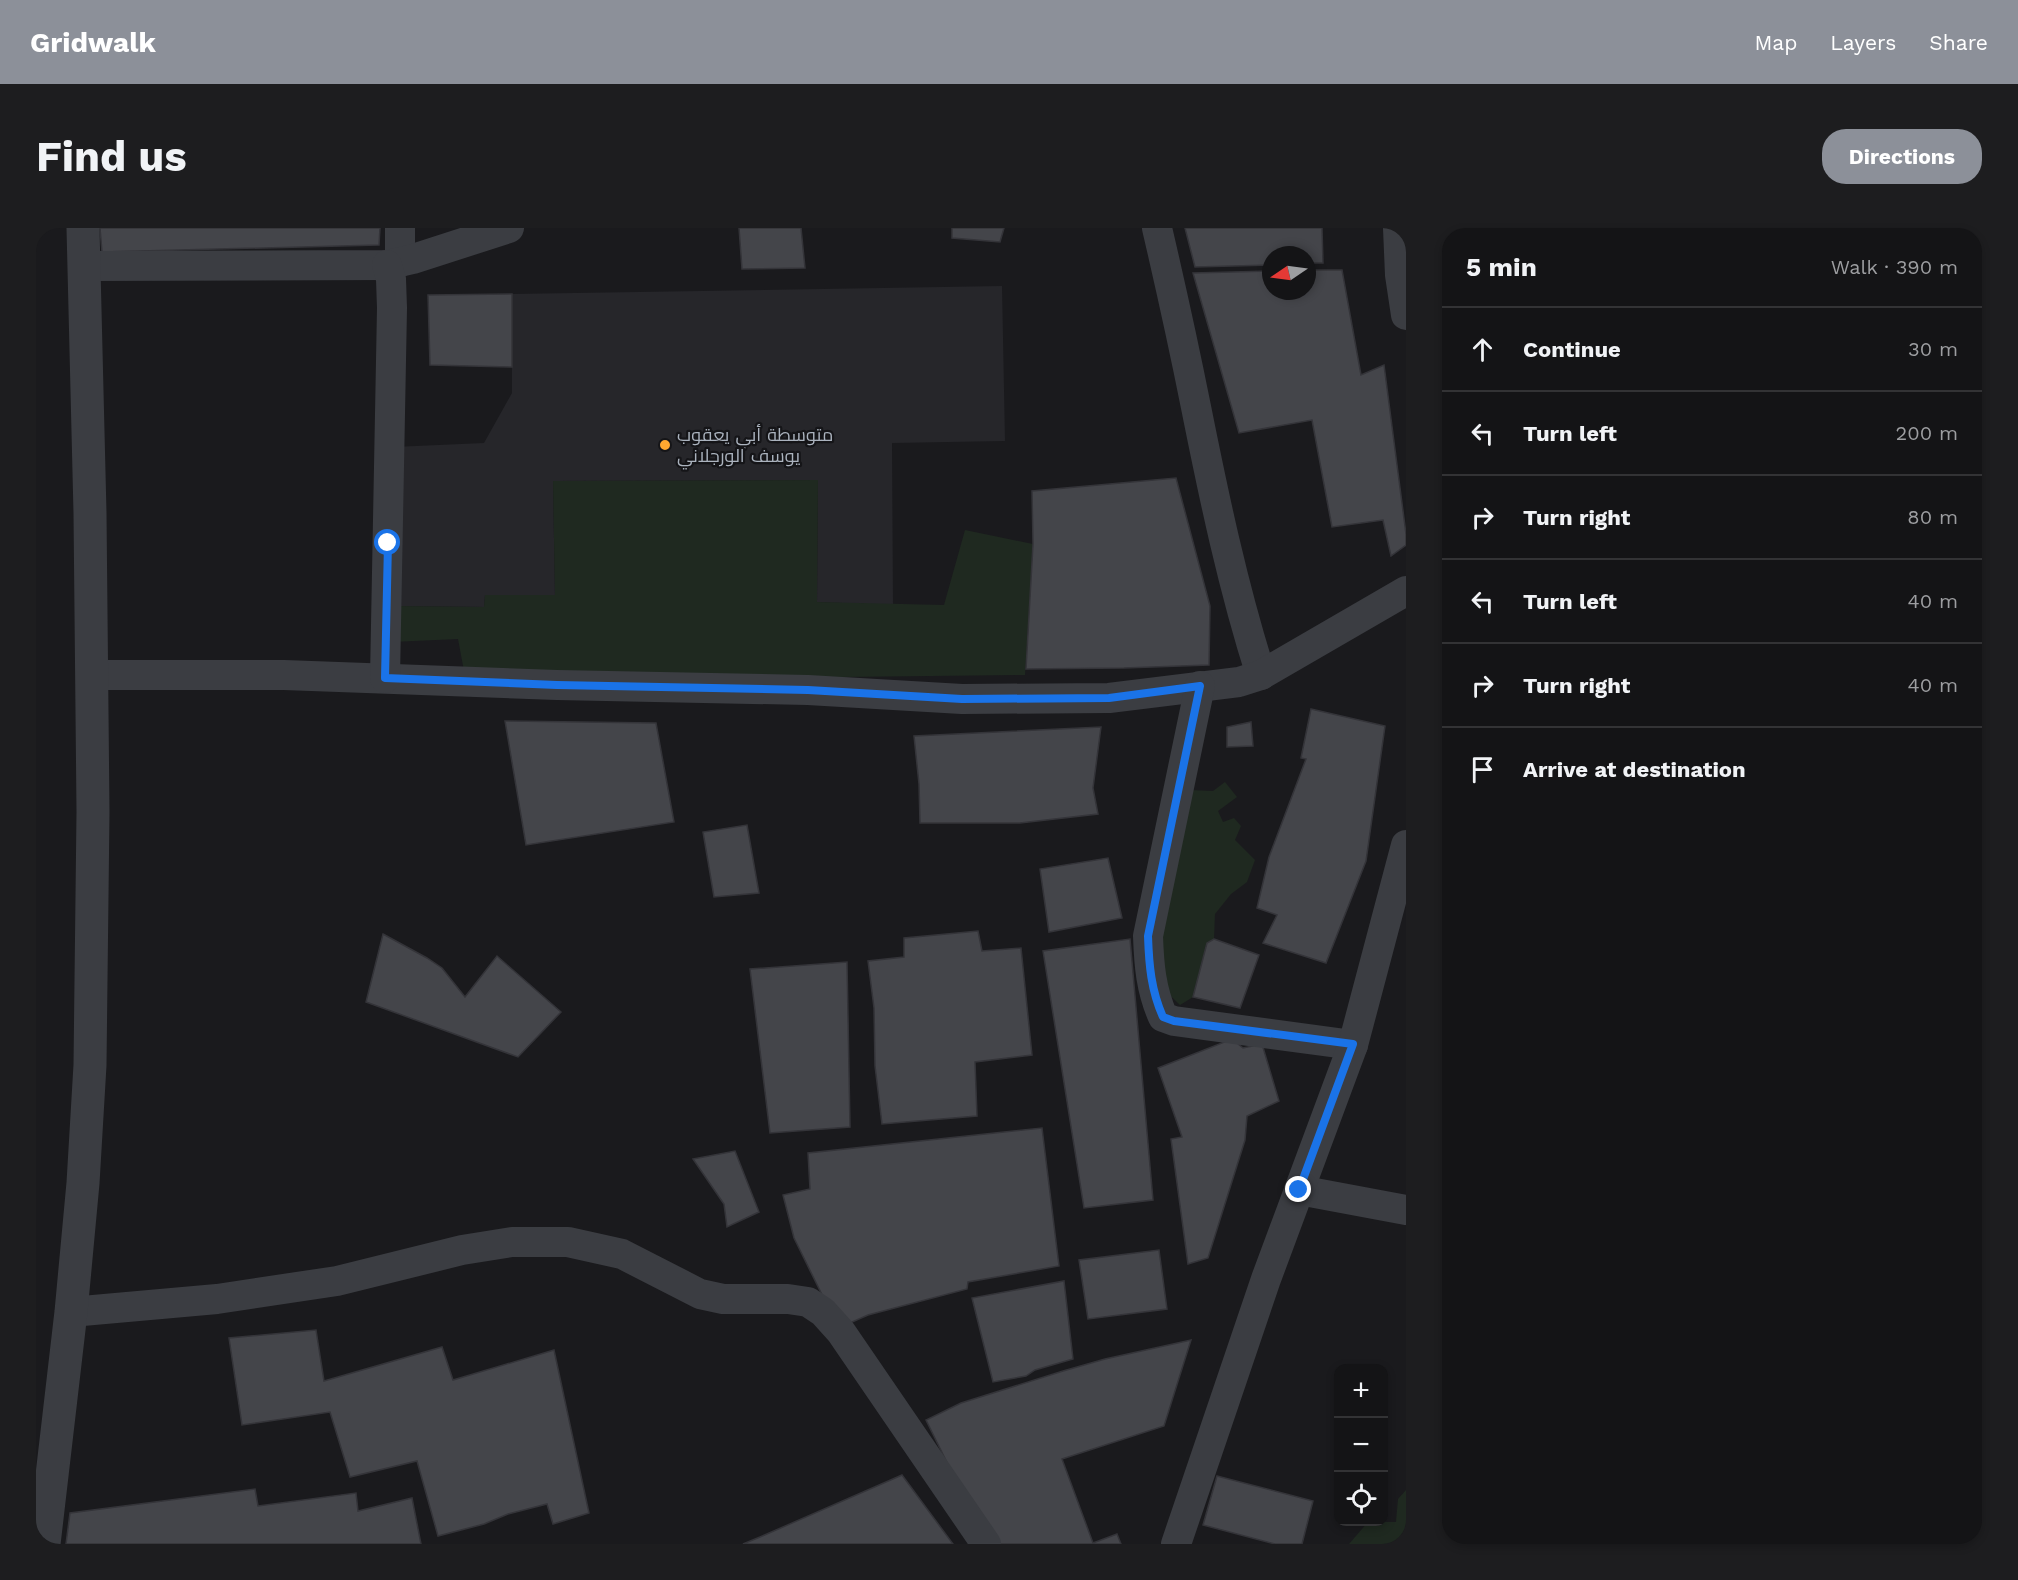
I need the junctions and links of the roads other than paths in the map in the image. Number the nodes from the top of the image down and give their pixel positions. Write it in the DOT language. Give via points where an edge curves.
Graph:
graph roads {
  1 [pos="83,228"];
  2 [pos="400,228"];
  3 [pos="509,228"];
  4 [pos="1157,228"];
  5 [pos="1398,228"];
  6 [pos="394,263"];
  7 [pos="85,266"];
  8 [pos="1406,315"];
  9 [pos="1406,591"];
  10 [pos="91,675"];
  11 [pos="1261,675"];
  12 [pos="385,678"];
  13 [pos="1200,686"];
  14 [pos="1406,845"];
  15 [pos="1353,1044"];
  16 [pos="1299,1190"];
  17 [pos="1406,1209"];
  18 [pos="71,1312"];
  19 [pos="44,1544"];
  20 [pos="986,1544"];
  21 [pos="1176,1544"];
  1 -- 7 [label="street"];
  2 -- 6 [label="street"];
  3 -- 6 [label="street"];
  4 -- 11 [label="street" via="1210,481"];
  5 -- 8 [label="street"];
  6 -- 7 [label="street"];
  6 -- 12 [label="street"];
  7 -- 10 [label="street"];
  9 -- 11 [label="street"];
  10 -- 12 [label="street"];
  10 -- 18 [label="street" via="90,1065"];
  11 -- 13 [label="street"];
  12 -- 13 [label="street" via="808,690 962,699 1109,698"];
  13 -- 15 [label="street" via="1148,936 1149,968 1163,1017"];
  14 -- 15 [label="street"];
  15 -- 16 [label="street"];
  16 -- 17 [label="street"];
  16 -- 21 [label="street"];
  18 -- 19 [label="street"];
  18 -- 20 [label="street" via="217,1299 337,1281 462,1250 512,1242 568,1242 622,1254 700,1294 723,1299 788,1299 808,1302 823,1312 841,1332"];
}
